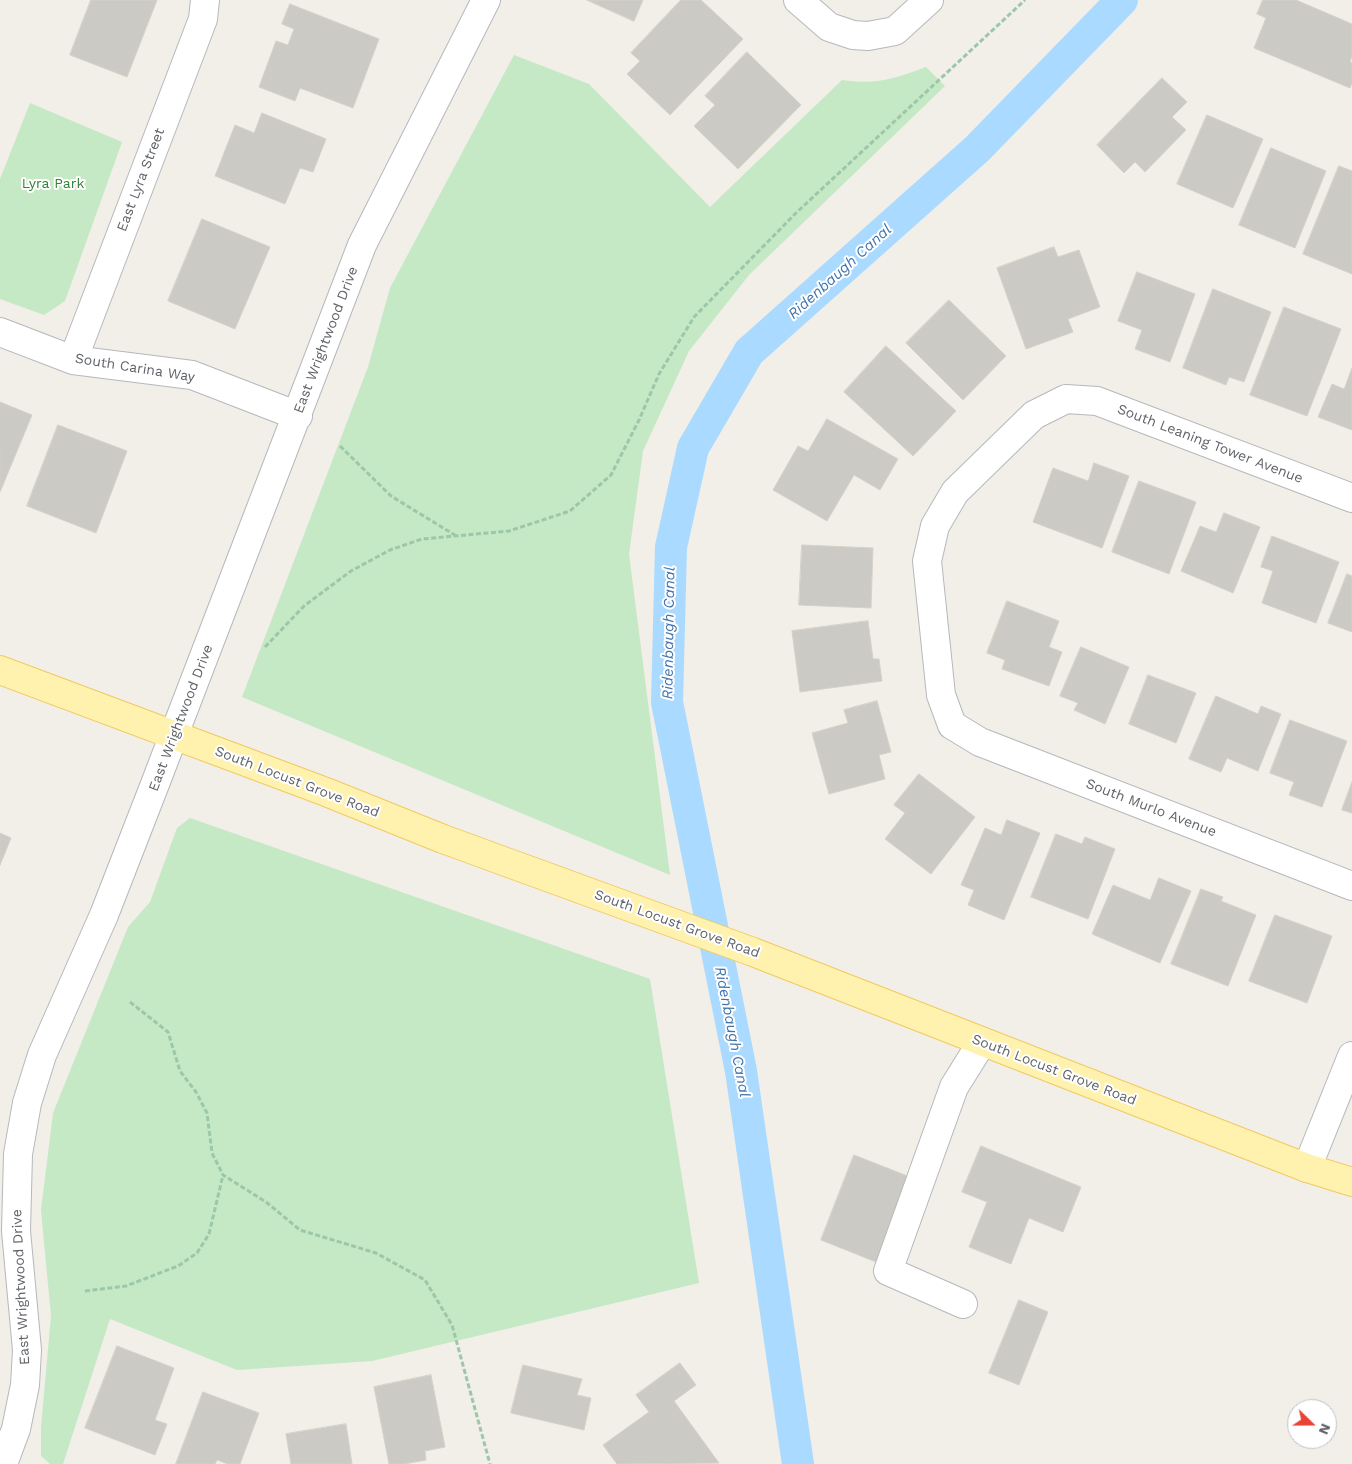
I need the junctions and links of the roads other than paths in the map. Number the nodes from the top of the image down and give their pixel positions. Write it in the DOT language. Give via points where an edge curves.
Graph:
graph roads {
  1 [pos="205,0"];
  2 [pos="486,0"];
  3 [pos="798,0"];
  4 [pos="930,0"];
  5 [pos="0,332"];
  6 [pos="73,360"];
  7 [pos="298,416"];
  8 [pos="1352,498"];
  9 [pos="0,670"];
  10 [pos="952,725"];
  11 [pos="175,735"];
  12 [pos="1352,886"];
  13 [pos="982,1042"];
  14 [pos="1352,1056"];
  15 [pos="1307,1168"];
  16 [pos="1352,1182"];
  17 [pos="964,1304"];
  18 [pos="3,1464"];
  1 -- 6 [label="street, East Lyra Street" via="203,19"];
  2 -- 7 [label="street, East Wrightwood Drive" via="362,245"];
  3 -- 4 [label="street" via="829,27 847,34 868,36 895,31"];
  5 -- 6 [label="street, South Carina Way"];
  6 -- 7 [label="street, South Carina Way" via="192,375"];
  7 -- 11 [label="street, East Wrightwood Drive"];
  8 -- 10 [label="street, South Leaning Tower Avenue" via="1097,401 1066,399 1034,414 955,492 935,526 927,561 940,695"];
  9 -- 11 [label="main road, South Locust Grove Road"];
  10 -- 12 [label="street, South Murlo Avenue" via="980,742"];
  11 -- 13 [label="main road, South Locust Grove Road" via="443,839 753,952"];
  11 -- 18 [label="street, East Wrightwood Drive" via="104,915 42,1056 27,1102 18,1154 16,1231 26,1350 24,1385 16,1429"];
  13 -- 15 [label="main road, South Locust Grove Road"];
  13 -- 17 [label="street" via="954,1087 888,1271"];
  14 -- 15 [label="street"];
  15 -- 16 [label="main road, South Locust Grove Road"];
}
